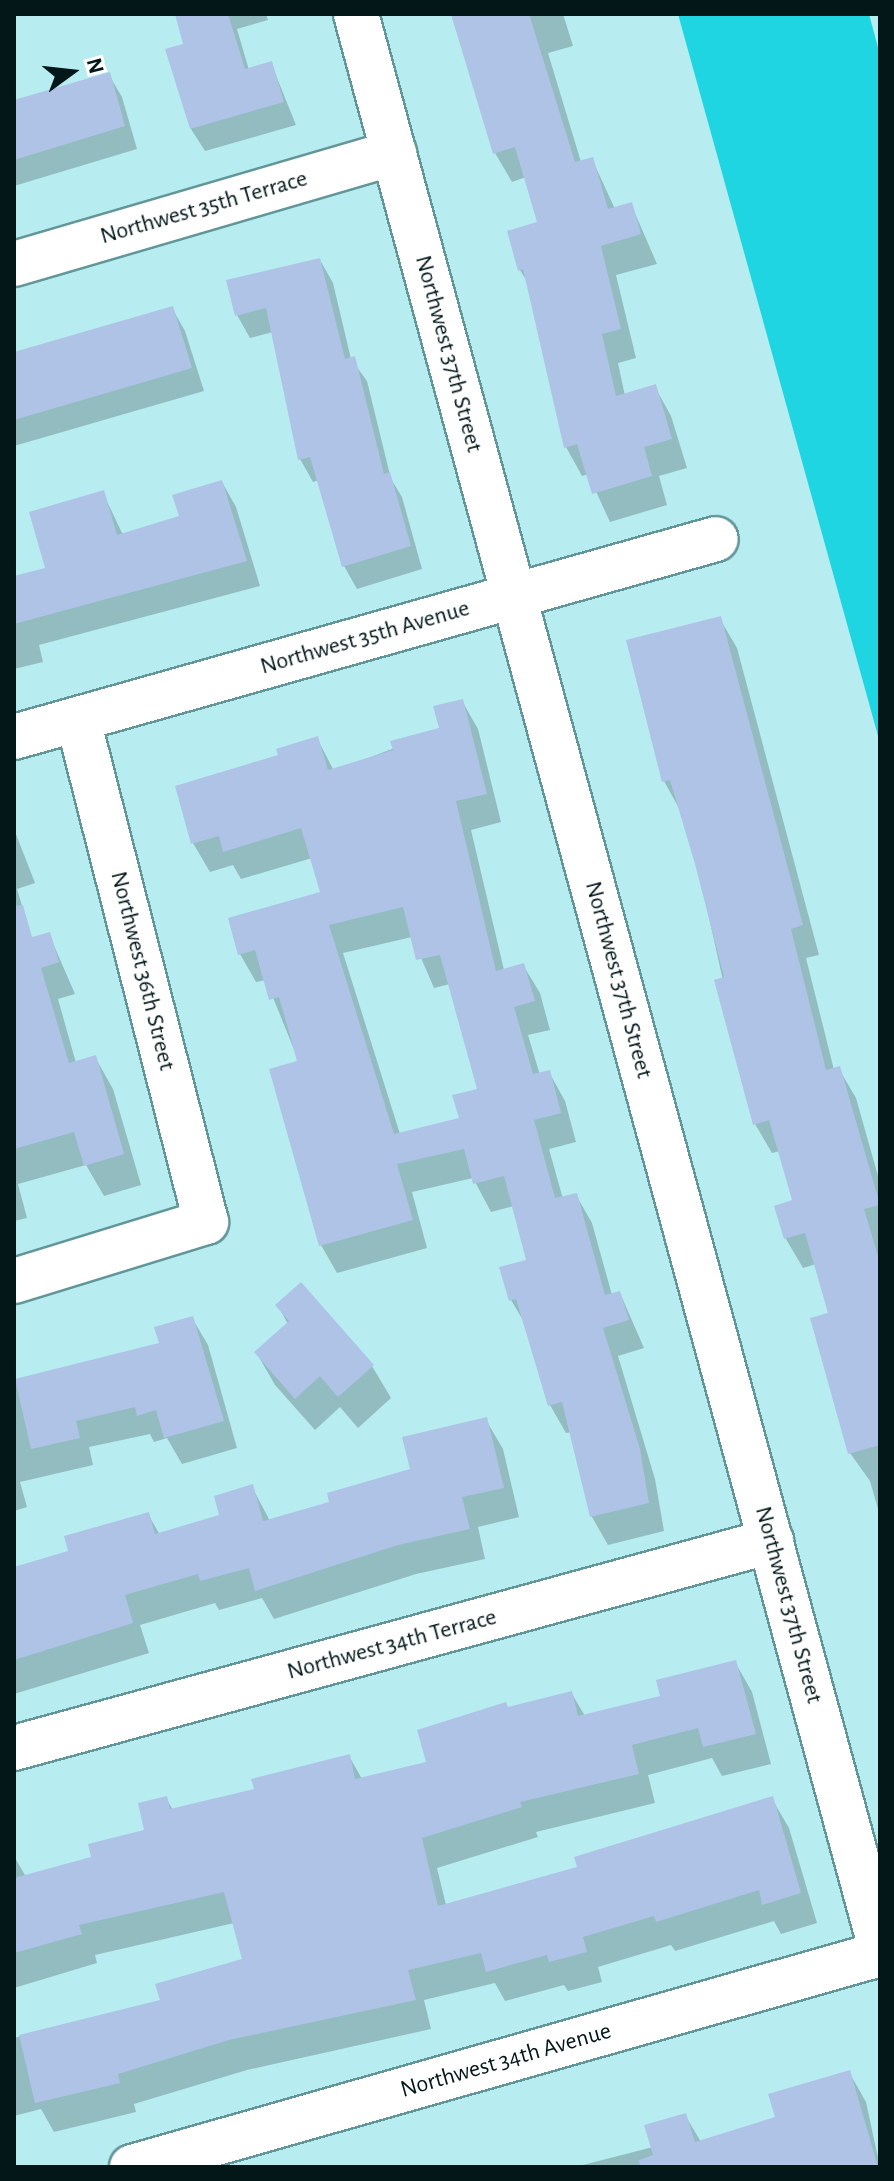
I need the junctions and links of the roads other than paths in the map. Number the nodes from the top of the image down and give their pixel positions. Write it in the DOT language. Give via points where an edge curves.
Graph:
graph roads {
  1 [pos="356,14"];
  2 [pos="394,153"];
  3 [pos="14,264"];
  4 [pos="716,539"];
  5 [pos="513,595"];
  6 [pos="78,720"];
  7 [pos="14,737"];
  8 [pos="14,1281"];
  9 [pos="771,1541"];
  10 [pos="14,1748"];
  11 [pos="880,1945"];
  12 [pos="880,1954"];
  13 [pos="132,2167"];
  1 -- 2 [label="street, Northwest 37th Street"];
  2 -- 3 [label="street, Northwest 35th Terrace"];
  2 -- 5 [label="street, Northwest 37th Street"];
  4 -- 5 [label="street, Northwest 35th Avenue"];
  5 -- 6 [label="street, Northwest 35th Avenue"];
  5 -- 9 [label="street, Northwest 37th Street"];
  6 -- 7 [label="street, Northwest 35th Avenue"];
  6 -- 8 [label="street, Northwest 36th Street" via="206,1222"];
  9 -- 10 [label="street, Northwest 34th Terrace"];
  9 -- 11 [label="street, Northwest 37th Street"];
  12 -- 13 [label="street, Northwest 34th Avenue"];
}
